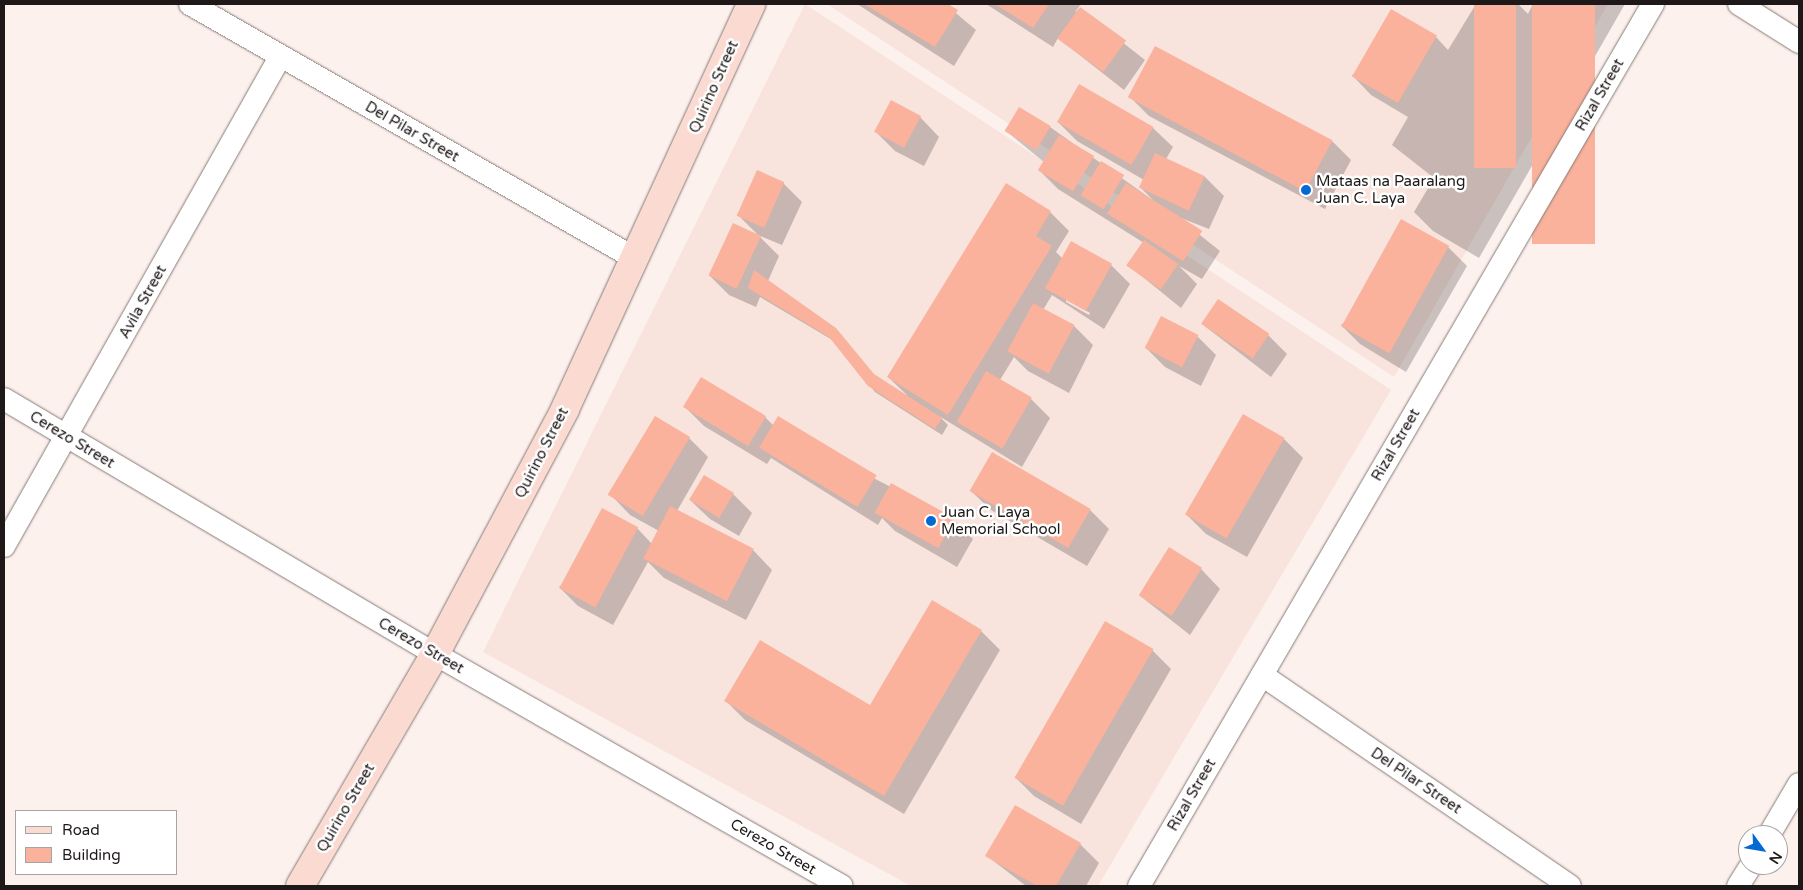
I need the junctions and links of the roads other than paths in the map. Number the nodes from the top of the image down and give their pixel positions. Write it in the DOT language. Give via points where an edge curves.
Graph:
graph roads {
  1 [pos="190,4"];
  2 [pos="751,4"];
  3 [pos="1653,4"];
  4 [pos="1738,4"];
  5 [pos="1799,42"];
  6 [pos="280,57"];
  7 [pos="636,259"];
  8 [pos="4,399"];
  9 [pos="68,438"];
  10 [pos="4,546"];
  11 [pos="435,654"];
  12 [pos="1262,675"];
  13 [pos="1799,784"];
  14 [pos="1775,825"];
  15 [pos="1745,875"];
  16 [pos="300,886"];
  17 [pos="842,886"];
  18 [pos="1139,886"];
  19 [pos="1570,886"];
  20 [pos="1738,886"];
  1 -- 6 [label="street, Del Pilar Street"];
  2 -- 7 [label="main road, Quirino Street"];
  3 -- 12 [label="street, Rizal Street"];
  4 -- 5 [label="street"];
  6 -- 7 [label="street, Del Pilar Street"];
  6 -- 9 [label="street, Avila Street"];
  7 -- 11 [label="main road, Quirino Street" via="561,417"];
  8 -- 9 [label="street, Cerezo Street"];
  9 -- 10 [label="street, Avila Street"];
  9 -- 11 [label="street, Cerezo Street"];
  11 -- 16 [label="main road, Quirino Street"];
  11 -- 17 [label="street, Cerezo Street"];
  12 -- 18 [label="street, Rizal Street"];
  12 -- 19 [label="street, Del Pilar Street"];
  13 -- 14 [label="street"];
  15 -- 20 [label="street"];
}
